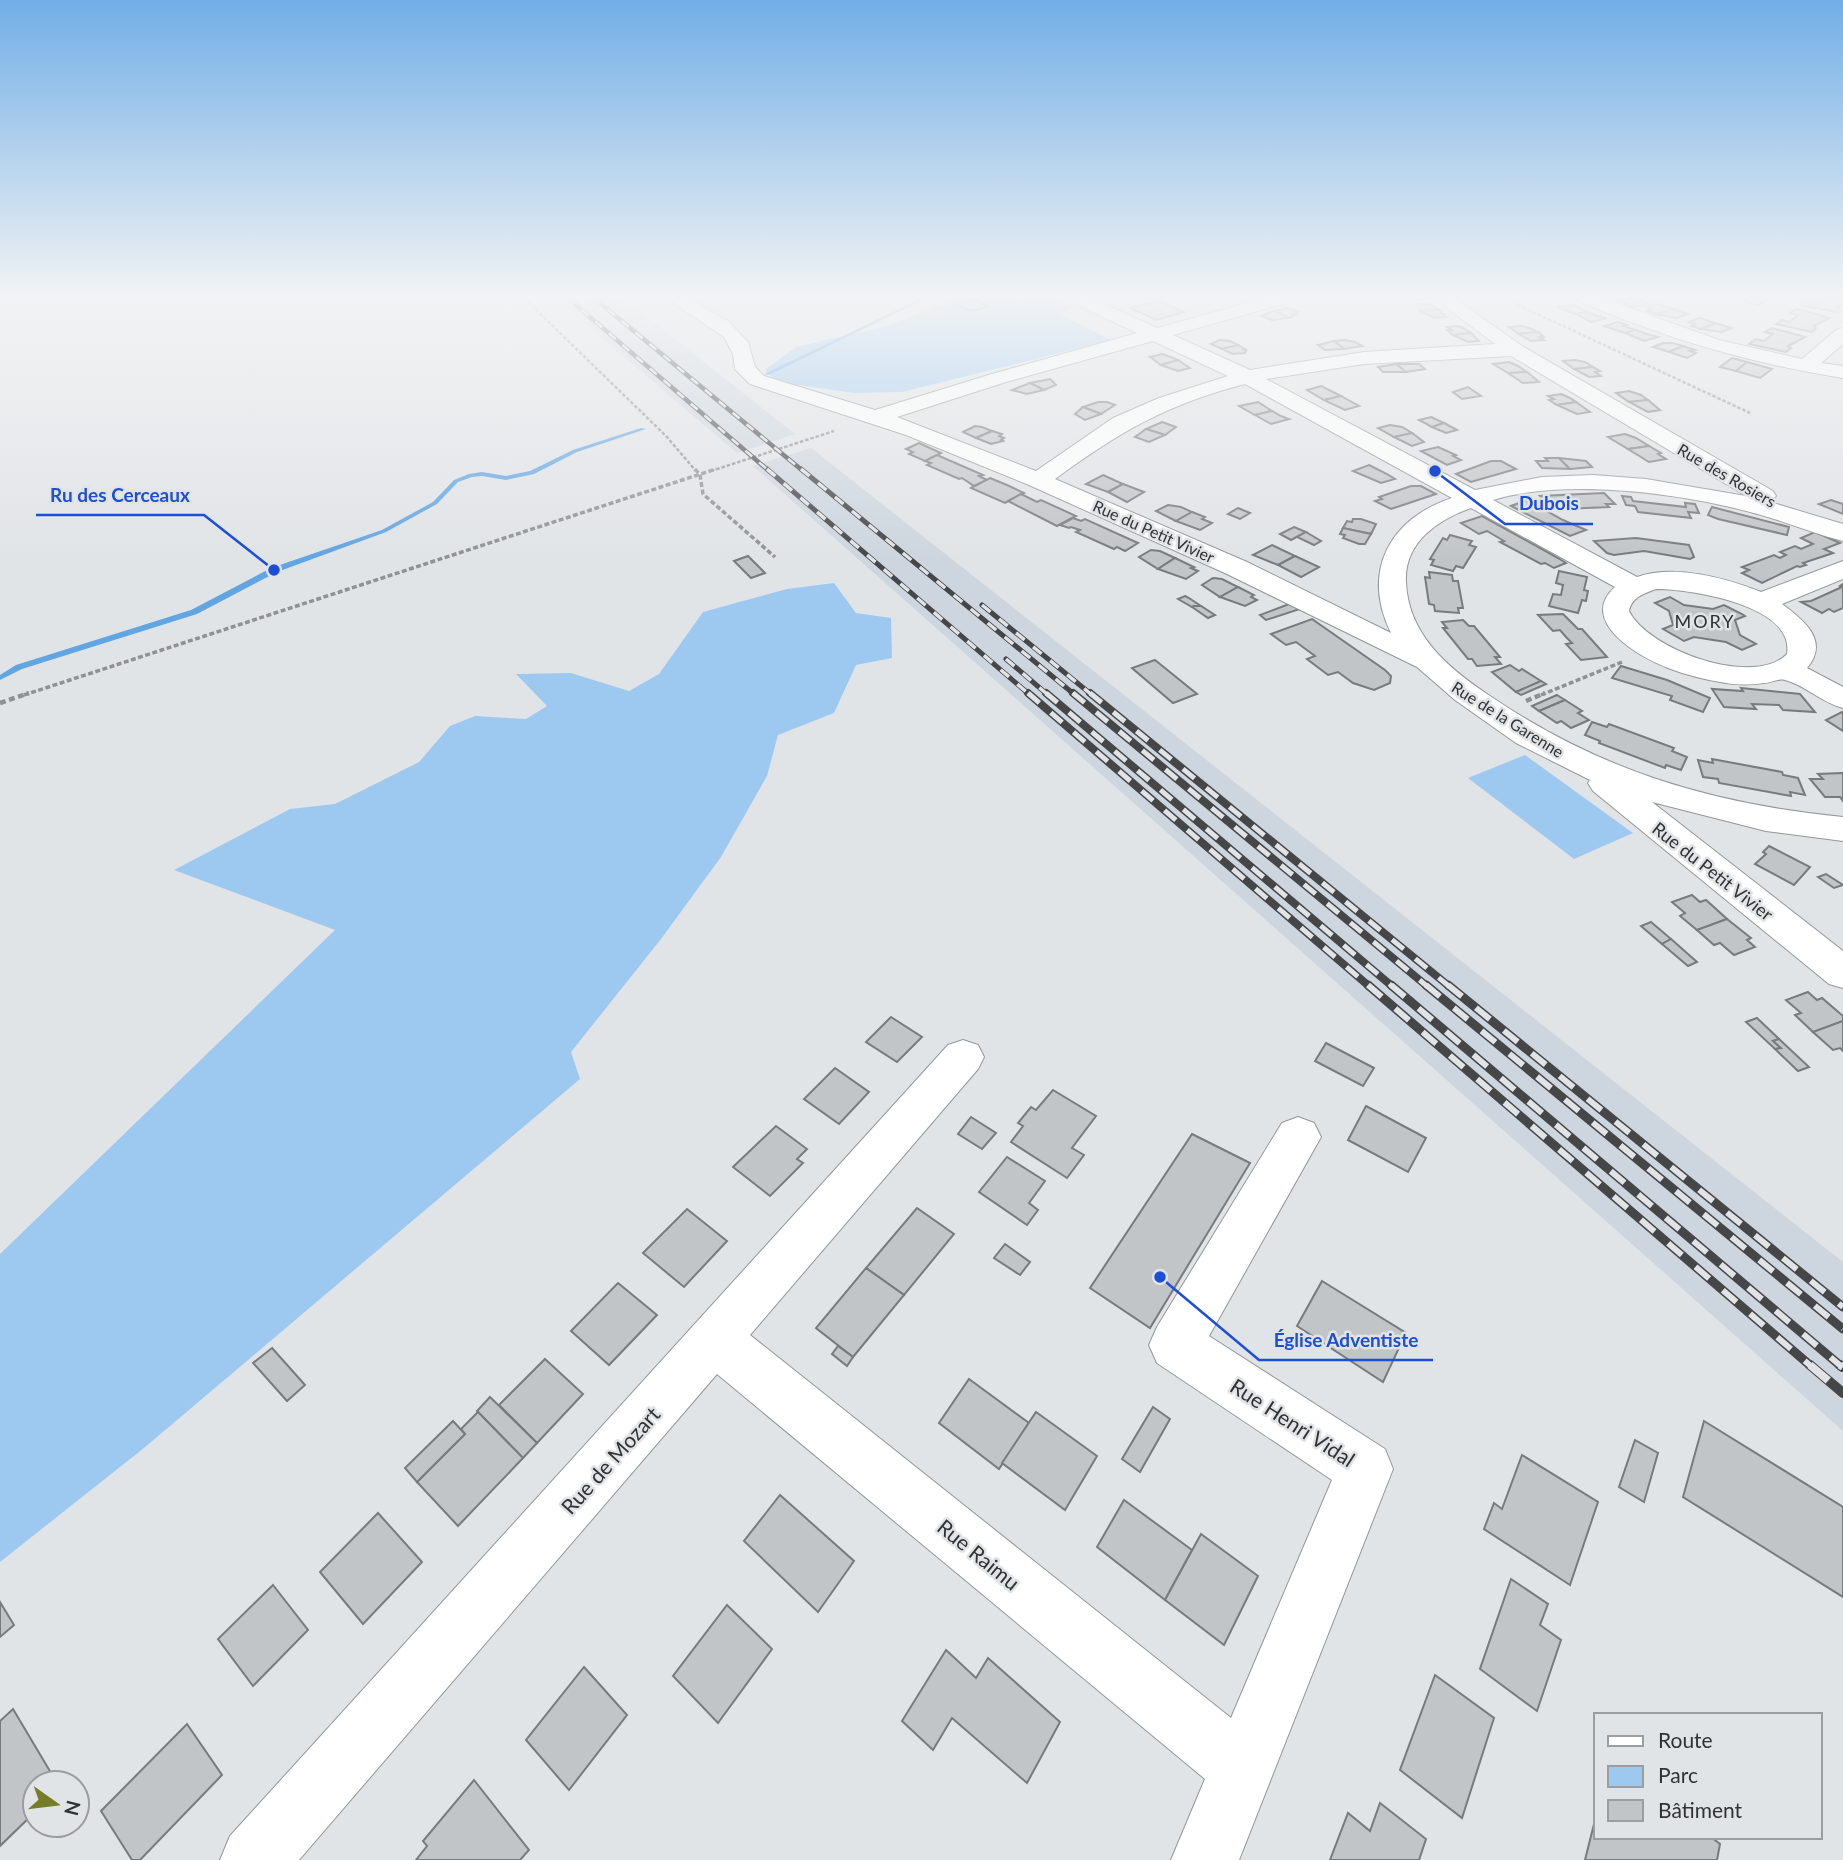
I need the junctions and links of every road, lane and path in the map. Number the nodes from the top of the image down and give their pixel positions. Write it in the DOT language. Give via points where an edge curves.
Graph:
graph roads {
  1 [pos="613,385"];
  2 [pos="772,385"];
  3 [pos="978,385"];
  4 [pos="1222,385"];
  5 [pos="1261,385"];
  6 [pos="1573,385"];
  7 [pos="1689,385"];
  8 [pos="1750,413"];
  9 [pos="876,417"];
  10 [pos="700,475"];
  11 [pos="1038,480"];
  12 [pos="1470,498"];
  13 [pos="1799,516"];
  14 [pos="1843,533"];
  15 [pos="775,557"];
  16 [pos="1843,569"];
  17 [pos="1633,586"];
  18 [pos="1760,603"];
  19 [pos="1652,649"];
  20 [pos="1426,661"];
  21 [pos="1787,669"];
  22 [pos="1843,699"];
  23 [pos="0,703"];
  24 [pos="1495,713"];
  25 [pos="1585,766"];
  26 [pos="1843,829"];
  27 [pos="1843,974"];
  28 [pos="963,1057"];
  29 [pos="1298,1137"];
  30 [pos="716,1340"];
  31 [pos="1242,1768"];
  32 [pos="254,1860"];
  33 [pos="1205,1860"];
  1 -- 10 [label="path"];
  2 -- 9 [label="street, Rue du Petit Vivier"];
  3 -- 9 [label="street"];
  4 -- 11 [label="street" via="1123,422"];
  5 -- 12 [label="street"];
  6 -- 13 [label="street, Rue des Rosiers"];
  7 -- 8 [label="path"];
  9 -- 10 [label="path"];
  9 -- 11 [label="street, Rue du Petit Vivier"];
  10 -- 15 [label="path" via="703,494"];
  10 -- 23 [label="path"];
  11 -- 20 [label="street, Rue du Petit Vivier" via="1237,568"];
  12 -- 13 [label="street, Rue de la Garenne" via="1562,484 1626,485 1713,496"];
  12 -- 17 [label="street"];
  12 -- 20 [label="street, Rue de la Garenne" via="1413,530 1396,558 1392,596 1401,624"];
  13 -- 14 [label="street, Rue de la Garenne"];
  16 -- 18 [label="street"];
  17 -- 18 [label="street" via="1653,581 1691,582"];
  17 -- 19 [label="street" via="1621,593 1615,613 1622,625"];
  18 -- 21 [label="street" via="1798,631 1804,646 1801,659"];
  19 -- 21 [label="street" via="1698,667 1739,675"];
  19 -- 24 [label="path"];
  20 -- 24 [label="street, Rue de la Garenne"];
  21 -- 22 [label="street"];
  24 -- 25 [label="street, Rue de la Garenne"];
  25 -- 26 [label="street, Rue de la Garenne" via="1716,808"];
  25 -- 27 [label="street, Rue du Petit Vivier"];
  28 -- 30 [label="street, Rue de Mozart"];
  29 -- 31 [label="street, Rue Henri Vidal" via="1175,1345 1365,1469"];
  30 -- 31 [label="street, Rue Raimu"];
  30 -- 32 [label="street, Rue de Mozart"];
  31 -- 33 [label="street, Rue Henri Vidal"];
}
